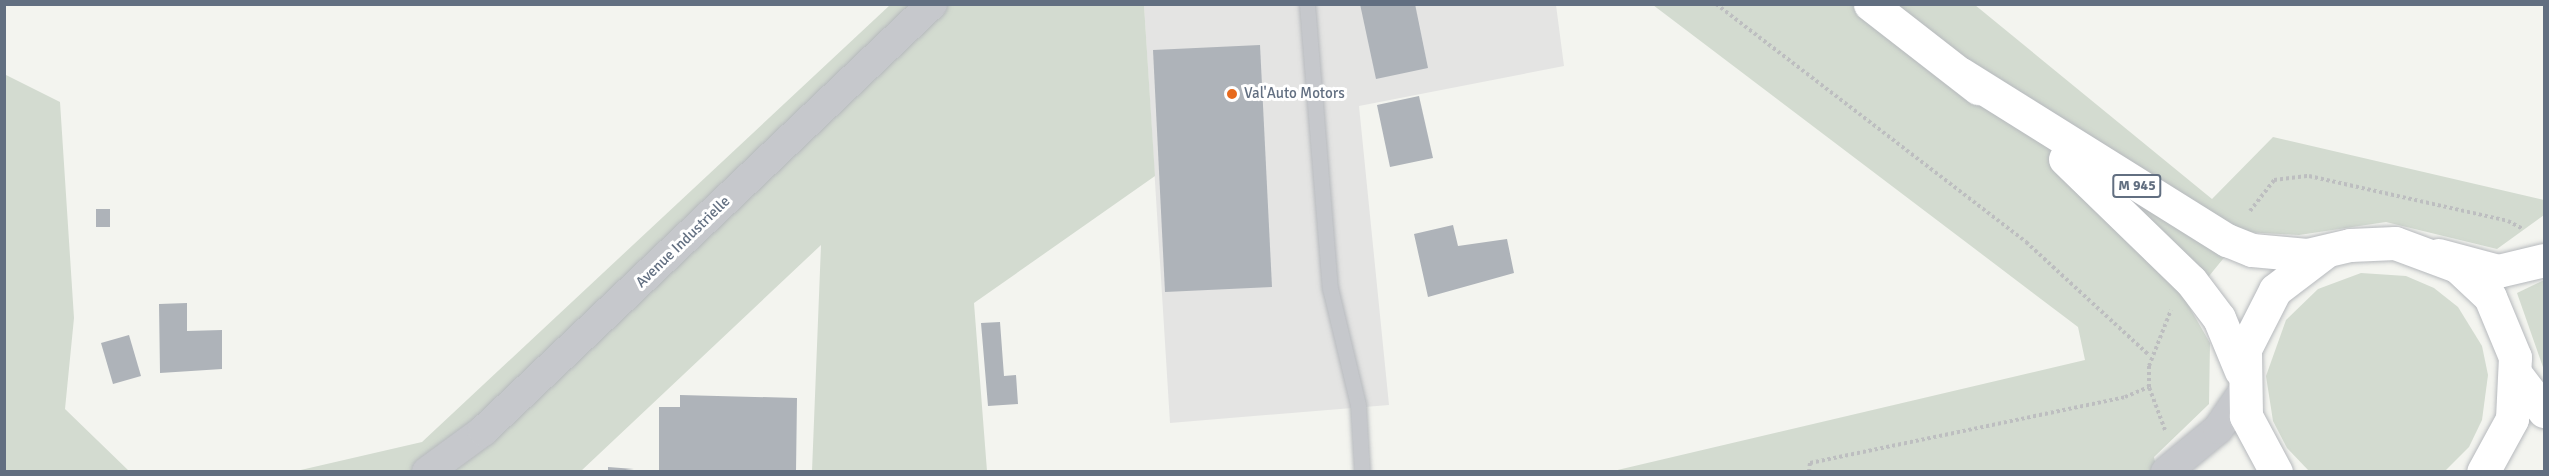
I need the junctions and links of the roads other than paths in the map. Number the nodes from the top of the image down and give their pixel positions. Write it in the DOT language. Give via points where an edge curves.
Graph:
graph roads {
  1 [pos="932,4"];
  2 [pos="1307,4"];
  3 [pos="1870,4"];
  4 [pos="1961,74"];
  5 [pos="2329,251"];
  6 [pos="2438,255"];
  7 [pos="2544,260"];
  8 [pos="2518,377"];
  9 [pos="2242,383"];
  10 [pos="2544,411"];
  11 [pos="427,471"];
  12 [pos="1362,471"];
  13 [pos="2166,471"];
  14 [pos="2276,471"];
  15 [pos="2483,471"];
  1 -- 11 [label="street, Avenue Industrielle" via="483,431"];
  2 -- 12 [label="lane" via="1330,288 1358,405"];
  3 -- 4 [label="main road, M 945"];
  4 -- 5 [label="main road, M 945" via="2227,240 2281,255"];
  4 -- 9 [label="main road, M 945" via="2140,227 2207,300"];
  5 -- 6 [label="main road" via="2372,242"];
  5 -- 9 [label="main road" via="2291,274 2261,308"];
  6 -- 7 [label="main road" via="2498,271"];
  6 -- 8 [label="main road" via="2490,297 2511,336"];
  8 -- 10 [label="main road"];
  8 -- 15 [label="main road" via="2512,419"];
  9 -- 13 [label="street" via="2218,429"];
  9 -- 14 [label="main road" via="2254,437"];
}
